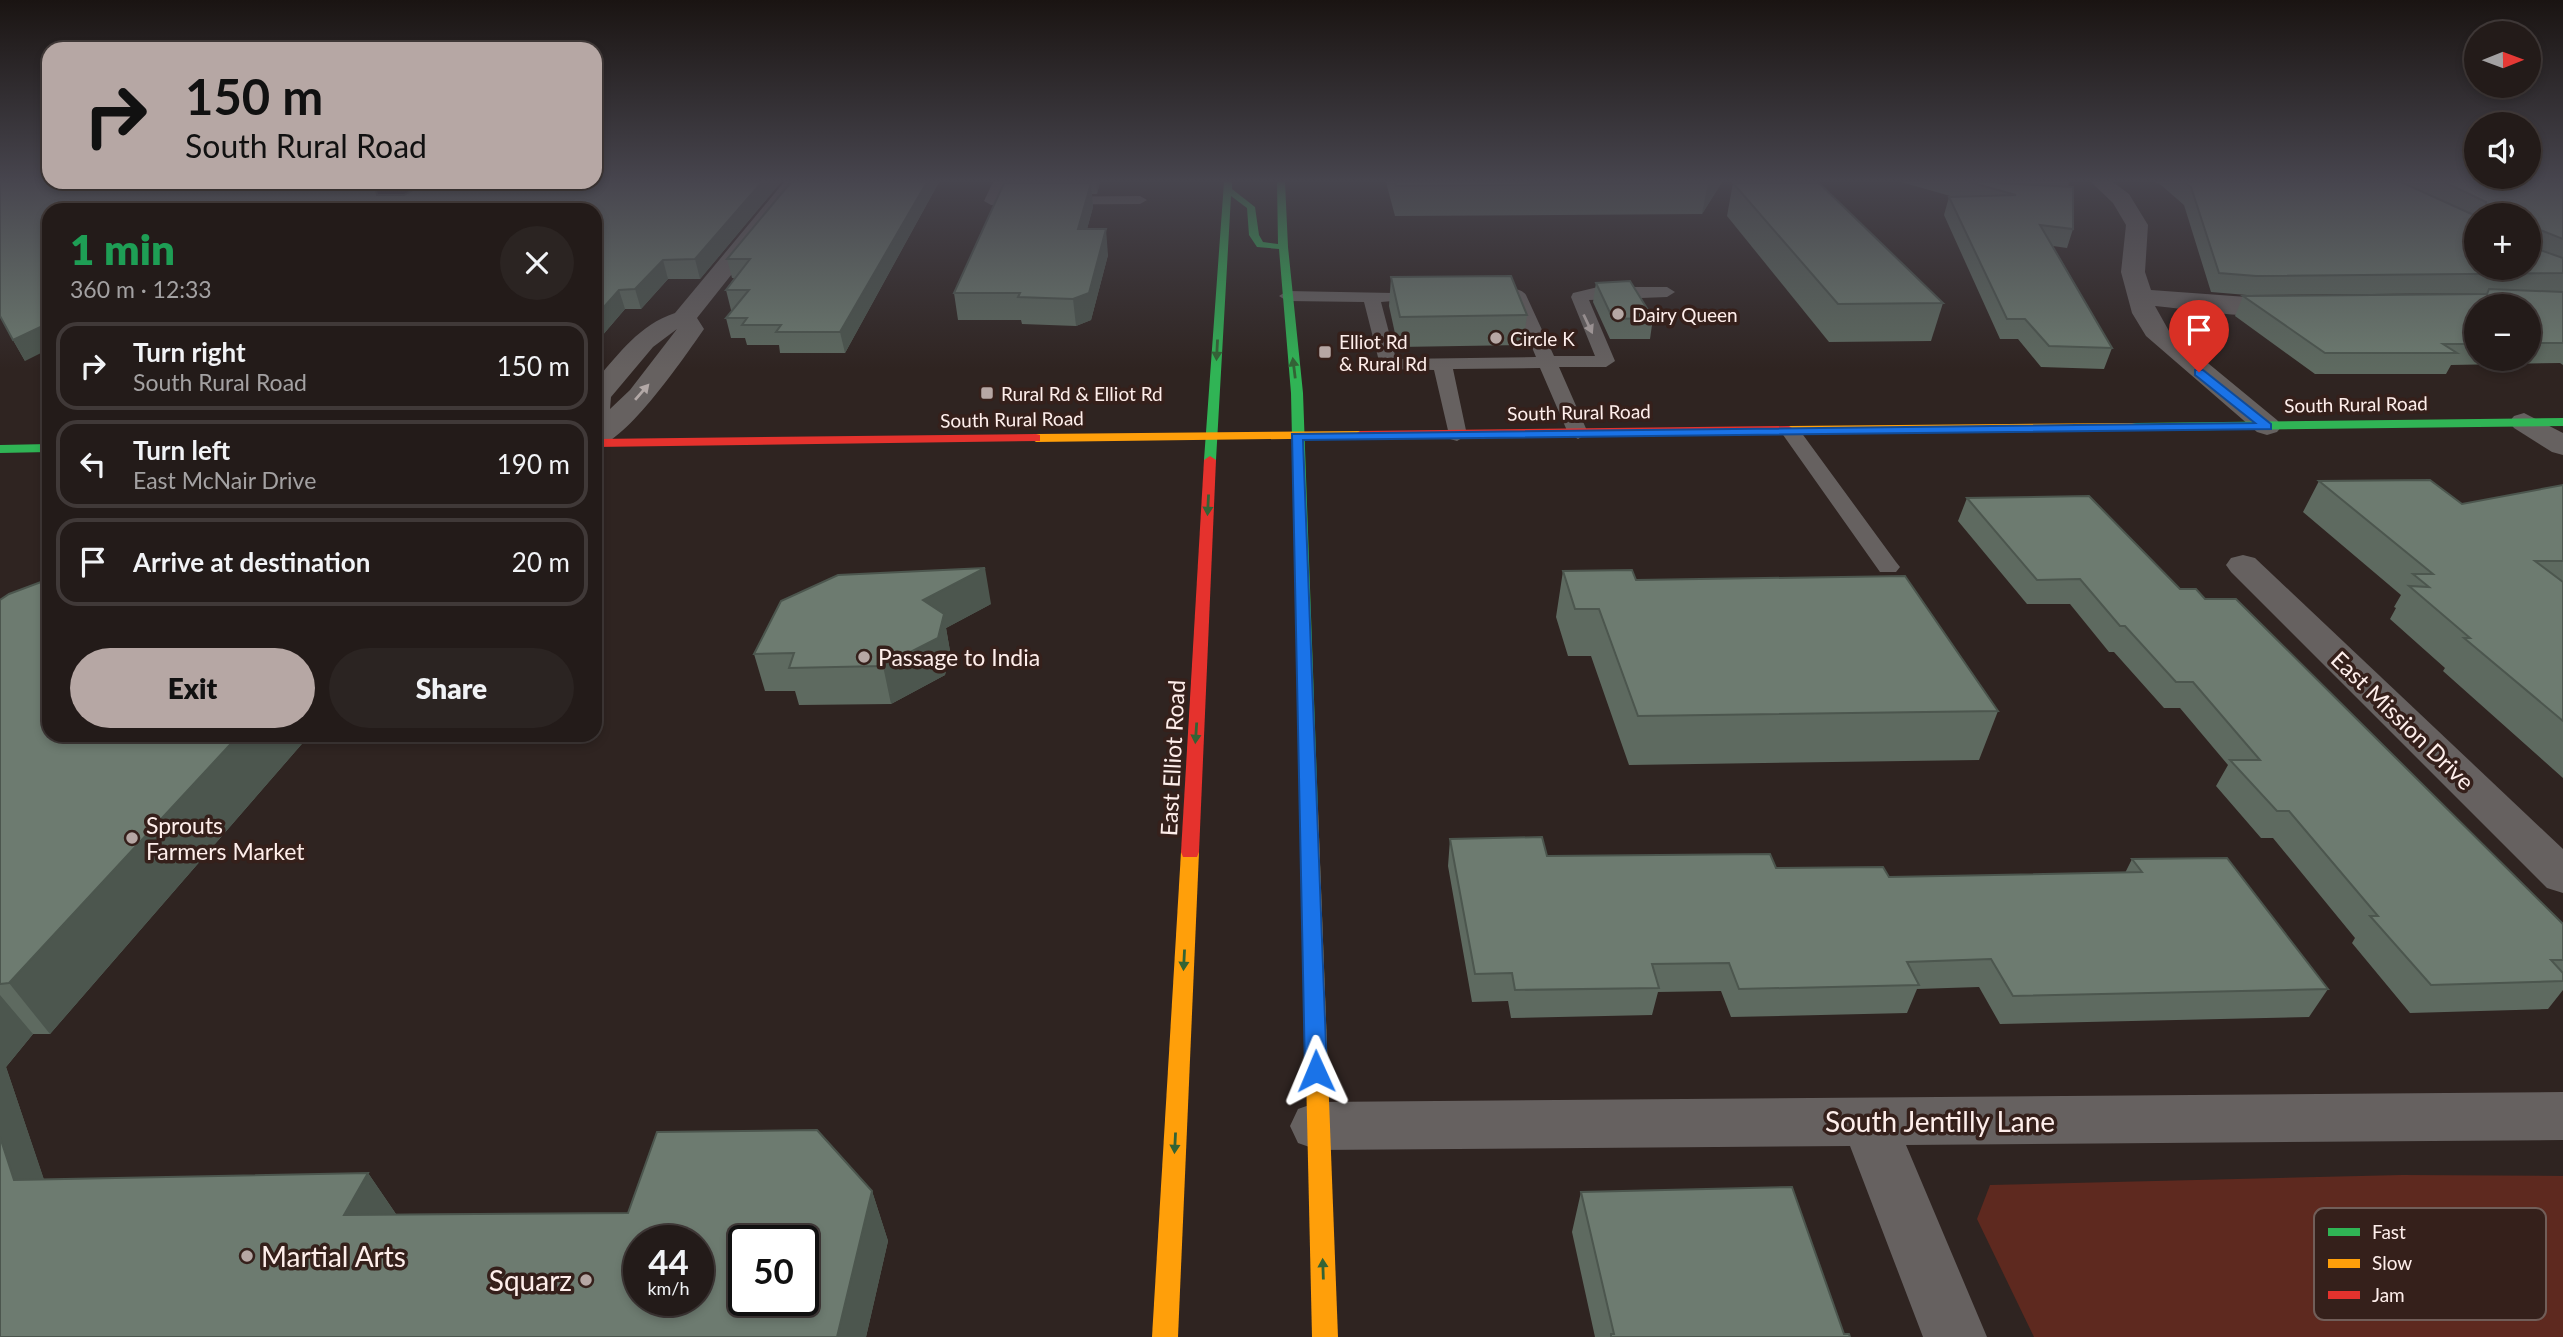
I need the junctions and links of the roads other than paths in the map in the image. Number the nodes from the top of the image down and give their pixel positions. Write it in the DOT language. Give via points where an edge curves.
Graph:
graph roads {
  1 [pos="743,244"];
  2 [pos="1223,244"];
  3 [pos="1262,244"];
  4 [pos="2135,244"];
  5 [pos="1283,247"];
  6 [pos="1667,292"];
  7 [pos="1491,295"];
  8 [pos="1287,296"];
  9 [pos="1411,296"];
  10 [pos="1371,297"];
  11 [pos="2141,298"];
  12 [pos="2315,305"];
  13 [pos="684,317"];
  14 [pos="1548,363"];
  15 [pos="1442,364"];
  16 [pos="602,390"];
  17 [pos="2524,422"];
  18 [pos="2563,422"];
  19 [pos="2267,426"];
  20 [pos="1791,432"];
  21 [pos="1578,433"];
  22 [pos="602,434"];
  23 [pos="1457,435"];
  24 [pos="1296,436"];
  25 [pos="1212,437"];
  26 [pos="602,441"];
  27 [pos="2563,446"];
  28 [pos="42,448"];
  29 [pos="0,449"];
  30 [pos="2244,565"];
  31 [pos="1888,567"];
  32 [pos="2563,876"];
  33 [pos="2563,1116"];
  34 [pos="1869,1122"];
  35 [pos="1318,1126"];
  36 [pos="1165,1337"];
  37 [pos="1325,1337"];
  38 [pos="1955,1337"];
  1 -- 13 [label="street"];
  2 -- 25 [label="main road, East Elliot Road, one-way"];
  3 -- 5 [label="main road"];
  4 -- 11 [label="street" via="2133,272"];
  5 -- 8 [label="main road"];
  6 -- 14 [label="lane, one-way" via="1598,292 1579,297 1606,361"];
  7 -- 14 [label="lane" via="1518,295"];
  8 -- 10 [label="lane"];
  24 -- 8 [label="main road, one-way" via="1297,393"];
  9 -- 10 [label="lane"];
  10 -- 15 [label="lane" via="1388,365"];
  11 -- 12 [label="street" via="2247,306"];
  11 -- 19 [label="street" via="2159,336"];
  13 -- 16 [label="street" via="662,326 644,341"];
  22 -- 13 [label="street, one-way" via="640,396 685,338 691,329"];
  14 -- 15 [label="lane"];
  14 -- 21 [label="lane"];
  15 -- 23 [label="lane"];
  17 -- 18 [label="main road, South Rural Road"];
  17 -- 19 [label="main road, South Rural Road"];
  17 -- 27 [label="street"];
  19 -- 20 [label="main road, South Rural Road"];
  20 -- 21 [label="main road, South Rural Road"];
  20 -- 31 [label="lane"];
  21 -- 23 [label="main road, South Rural Road"];
  23 -- 24 [label="main road, South Rural Road"];
  24 -- 25 [label="main road, South Rural Road"];
  24 -- 35 [label="main road"];
  25 -- 26 [label="main road, South Rural Road"];
  25 -- 36 [label="main road, East Elliot Road, one-way"];
  28 -- 29 [label="main road"];
  30 -- 32 [label="street, East Mission Drive"];
  33 -- 34 [label="street, South Jentilly Lane"];
  34 -- 35 [label="street, South Jentilly Lane"];
  34 -- 38 [label="street"];
  37 -- 35 [label="main road, one-way"];
}
